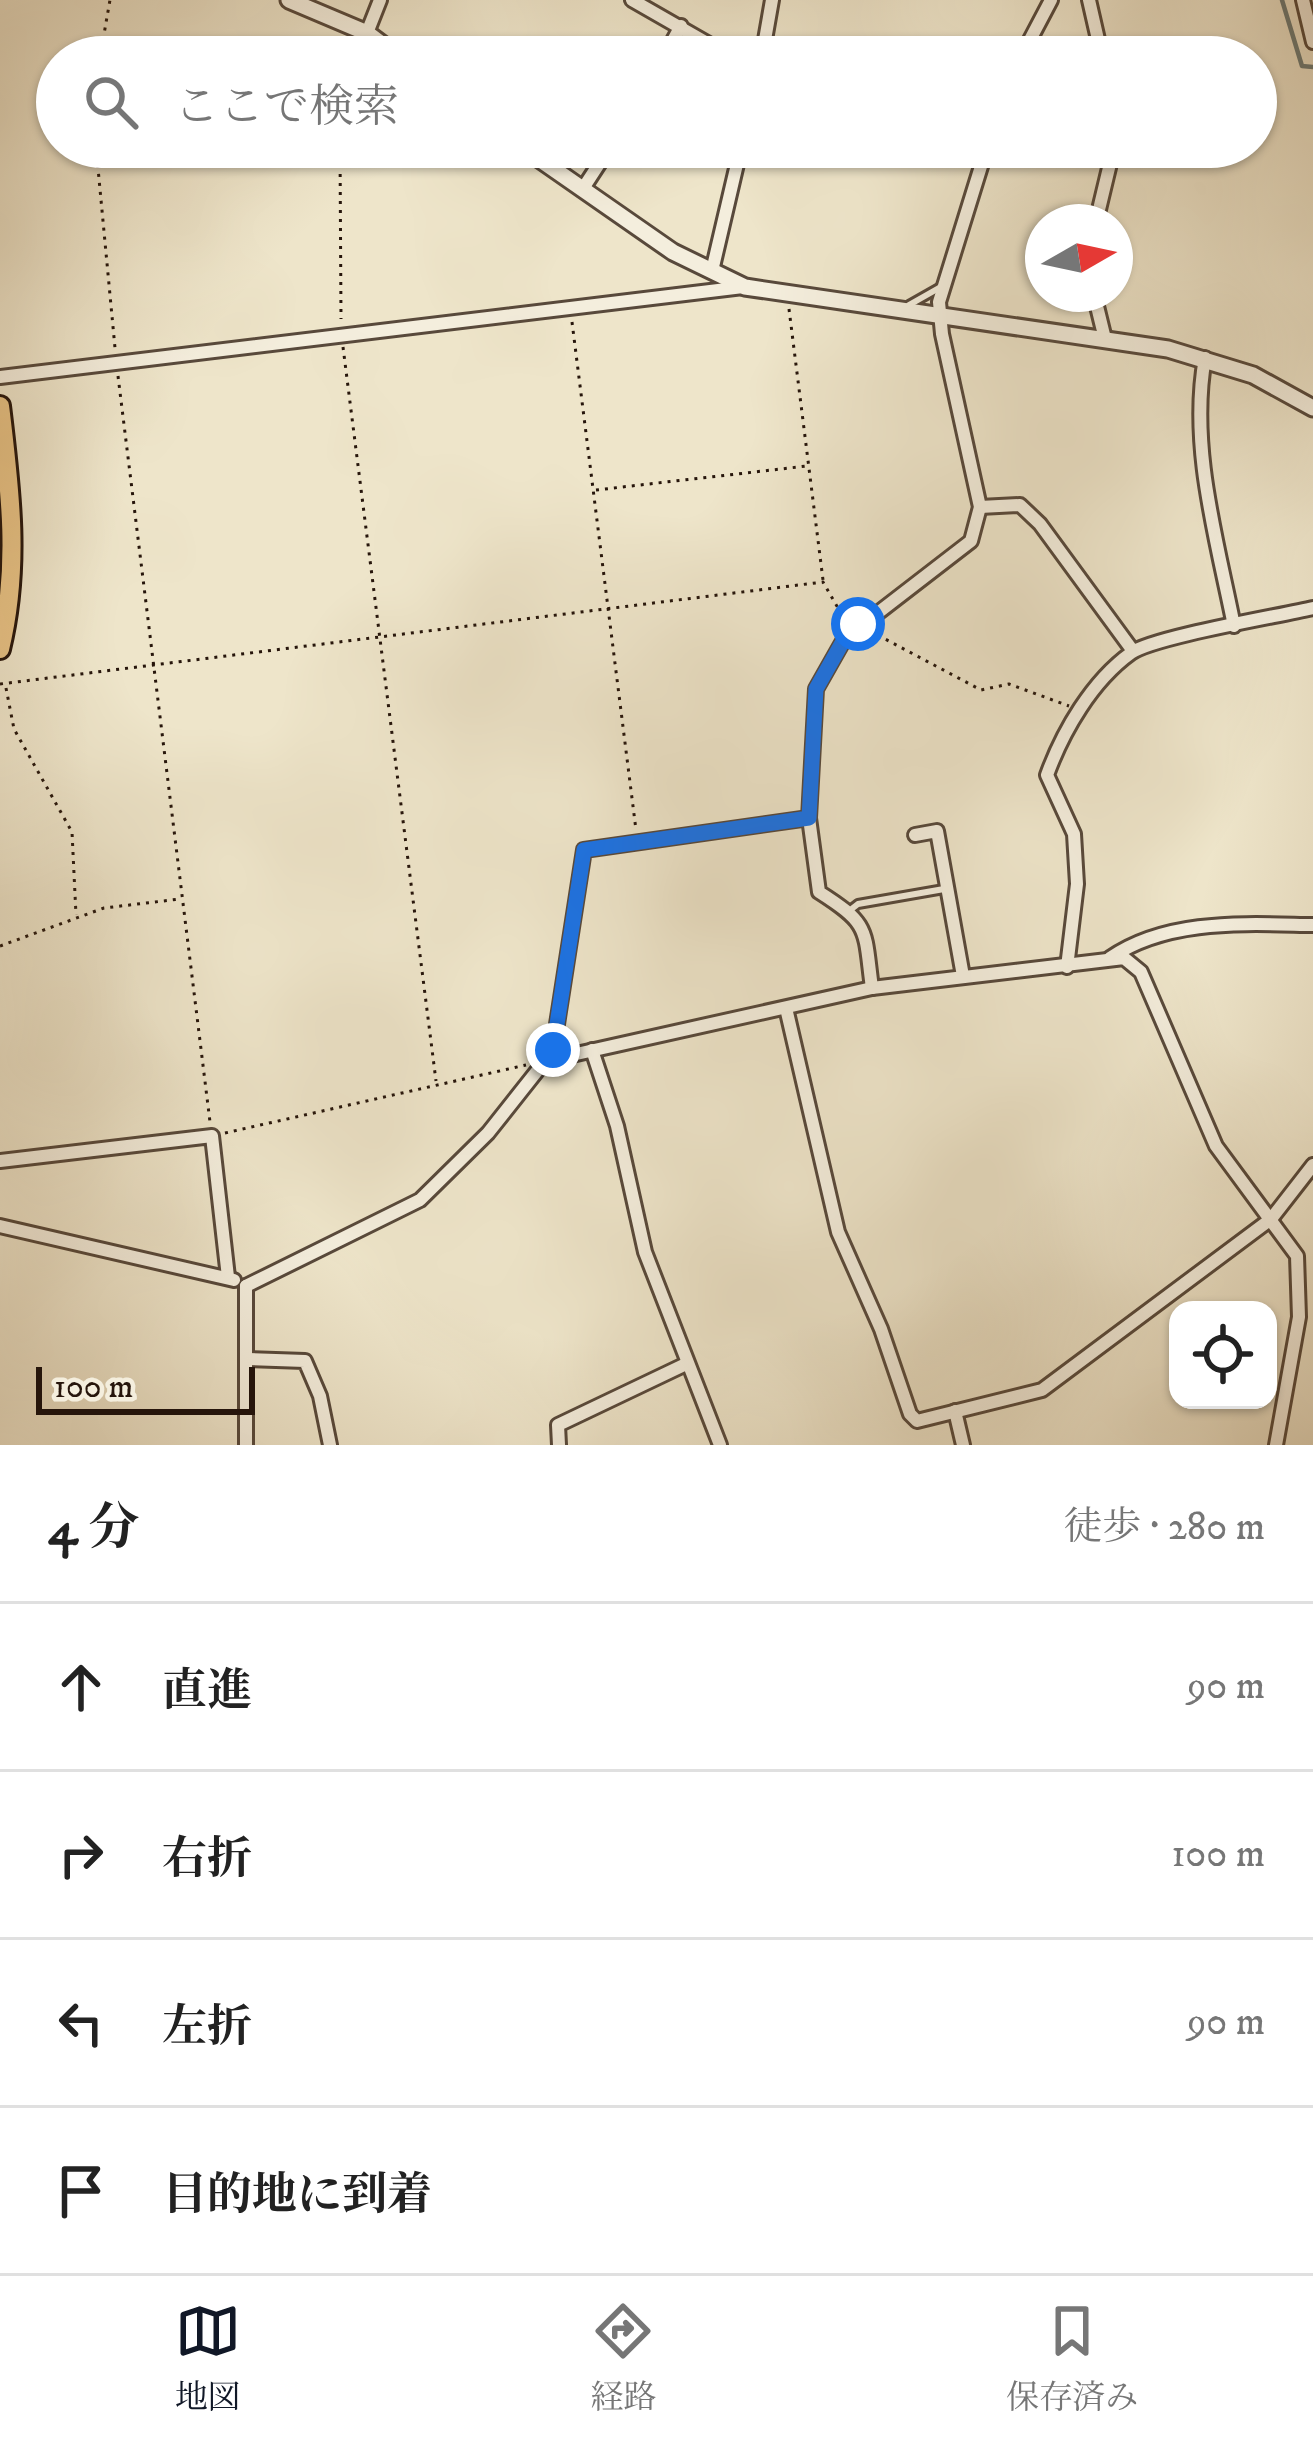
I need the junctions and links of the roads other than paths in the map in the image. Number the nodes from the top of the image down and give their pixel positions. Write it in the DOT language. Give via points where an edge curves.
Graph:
graph roads {
  1 [pos="289,0"];
  2 [pos="380,0"];
  3 [pos="632,0"];
  4 [pos="772,0"];
  5 [pos="1051,0"];
  6 [pos="1089,0"];
  7 [pos="1303,0"];
  8 [pos="681,26"];
  9 [pos="367,33"];
  10 [pos="371,36"];
  11 [pos="676,36"];
  12 [pos="697,36"];
  13 [pos="764,36"];
  14 [pos="1032,36"];
  15 [pos="1097,36"];
  16 [pos="1313,42"];
  17 [pos="551,168"];
  18 [pos="596,168"];
  19 [pos="736,168"];
  20 [pos="980,168"];
  21 [pos="1109,168"];
  22 [pos="582,190"];
  23 [pos="1100,204"];
  24 [pos="712,271"];
  25 [pos="942,286"];
  26 [pos="745,287"];
  27 [pos="888,309"];
  28 [pos="1098,312"];
  29 [pos="940,316"];
  30 [pos="1105,339"];
  31 [pos="1204,358"];
  32 [pos="0,377"];
  33 [pos="0,406"];
  34 [pos="1313,408"];
  35 [pos="980,507"];
  36 [pos="1313,608"];
  37 [pos="1234,626"];
  38 [pos="0,649"];
  39 [pos="1133,651"];
  40 [pos="809,818"];
  41 [pos="915,835"];
  42 [pos="947,889"];
  43 [pos="849,911"];
  44 [pos="1313,925"];
  45 [pos="1106,961"];
  46 [pos="1067,967"];
  47 [pos="963,976"];
  48 [pos="872,988"];
  49 [pos="786,1008"];
  50 [pos="592,1050"];
  51 [pos="544,1061"];
  52 [pos="0,1161"];
  53 [pos="1313,1166"];
  54 [pos="1271,1219"];
  55 [pos="0,1226"];
  56 [pos="228,1277"];
  57 [pos="246,1286"];
  58 [pos="1306,1291"];
  59 [pos="248,1359"];
  60 [pos="686,1364"];
  61 [pos="955,1412"];
  62 [pos="246,1445"];
  63 [pos="330,1445"];
  64 [pos="559,1445"];
  65 [pos="720,1445"];
  66 [pos="963,1445"];
  67 [pos="1276,1445"];
  1 -- 9 [label="street"];
  2 -- 9 [label="street"];
  3 -- 8 [label="street"];
  4 -- 13 [label="street"];
  5 -- 14 [label="street"];
  6 -- 15 [label="street"];
  7 -- 16 [label="street"];
  8 -- 11 [label="street"];
  8 -- 12 [label="street"];
  9 -- 10 [label="street"];
  17 -- 22 [label="street"];
  18 -- 22 [label="street"];
  19 -- 24 [label="street"];
  20 -- 25 [label="street"];
  21 -- 23 [label="street"];
  22 -- 24 [label="street"];
  24 -- 26 [label="street"];
  25 -- 27 [label="lane"];
  25 -- 29 [label="street"];
  26 -- 27 [label="street"];
  26 -- 32 [label="street"];
  27 -- 29 [label="street"];
  28 -- 30 [label="street"];
  29 -- 30 [label="street"];
  29 -- 35 [label="street"];
  30 -- 31 [label="street"];
  31 -- 34 [label="street"];
  31 -- 37 [label="street" via="1203,460"];
  33 -- 38 [label="main road" via="13,512"];
  35 -- 39 [label="street" via="1020,505 1030,514"];
  35 -- 40 [label="street" via="971,541 854,627 816,689"];
  36 -- 37 [label="street"];
  37 -- 39 [label="street"];
  39 -- 46 [label="street" via="1080,710 1047,775 1074,834"];
  40 -- 43 [label="street" via="820,892"];
  40 -- 51 [label="street" via="584,850 553,1050"];
  41 -- 42 [label="street" via="938,831"];
  42 -- 43 [label="lane"];
  42 -- 47 [label="street"];
  43 -- 48 [label="street" via="864,927"];
  44 -- 45 [label="street" via="1188,928"];
  45 -- 46 [label="street"];
  45 -- 54 [label="street" via="1124,958 1141,972 1216,1146"];
  46 -- 47 [label="street"];
  47 -- 48 [label="street"];
  48 -- 49 [label="street"];
  49 -- 50 [label="street"];
  49 -- 61 [label="street" via="838,1232 910,1414 917,1420"];
  50 -- 51 [label="street"];
  50 -- 60 [label="street" via="644,1252"];
  51 -- 57 [label="street" via="488,1133 420,1200"];
  52 -- 56 [label="street" via="212,1136"];
  53 -- 54 [label="street"];
  54 -- 58 [label="street" via="1297,1256"];
  54 -- 61 [label="street" via="1042,1390"];
  55 -- 56 [label="street"];
  56 -- 57 [label="street"];
  57 -- 59 [label="street"];
  58 -- 67 [label="street"];
  59 -- 62 [label="street"];
  59 -- 63 [label="street" via="305,1361"];
  60 -- 64 [label="street" via="558,1424"];
  60 -- 65 [label="street"];
  61 -- 66 [label="street"];
}
